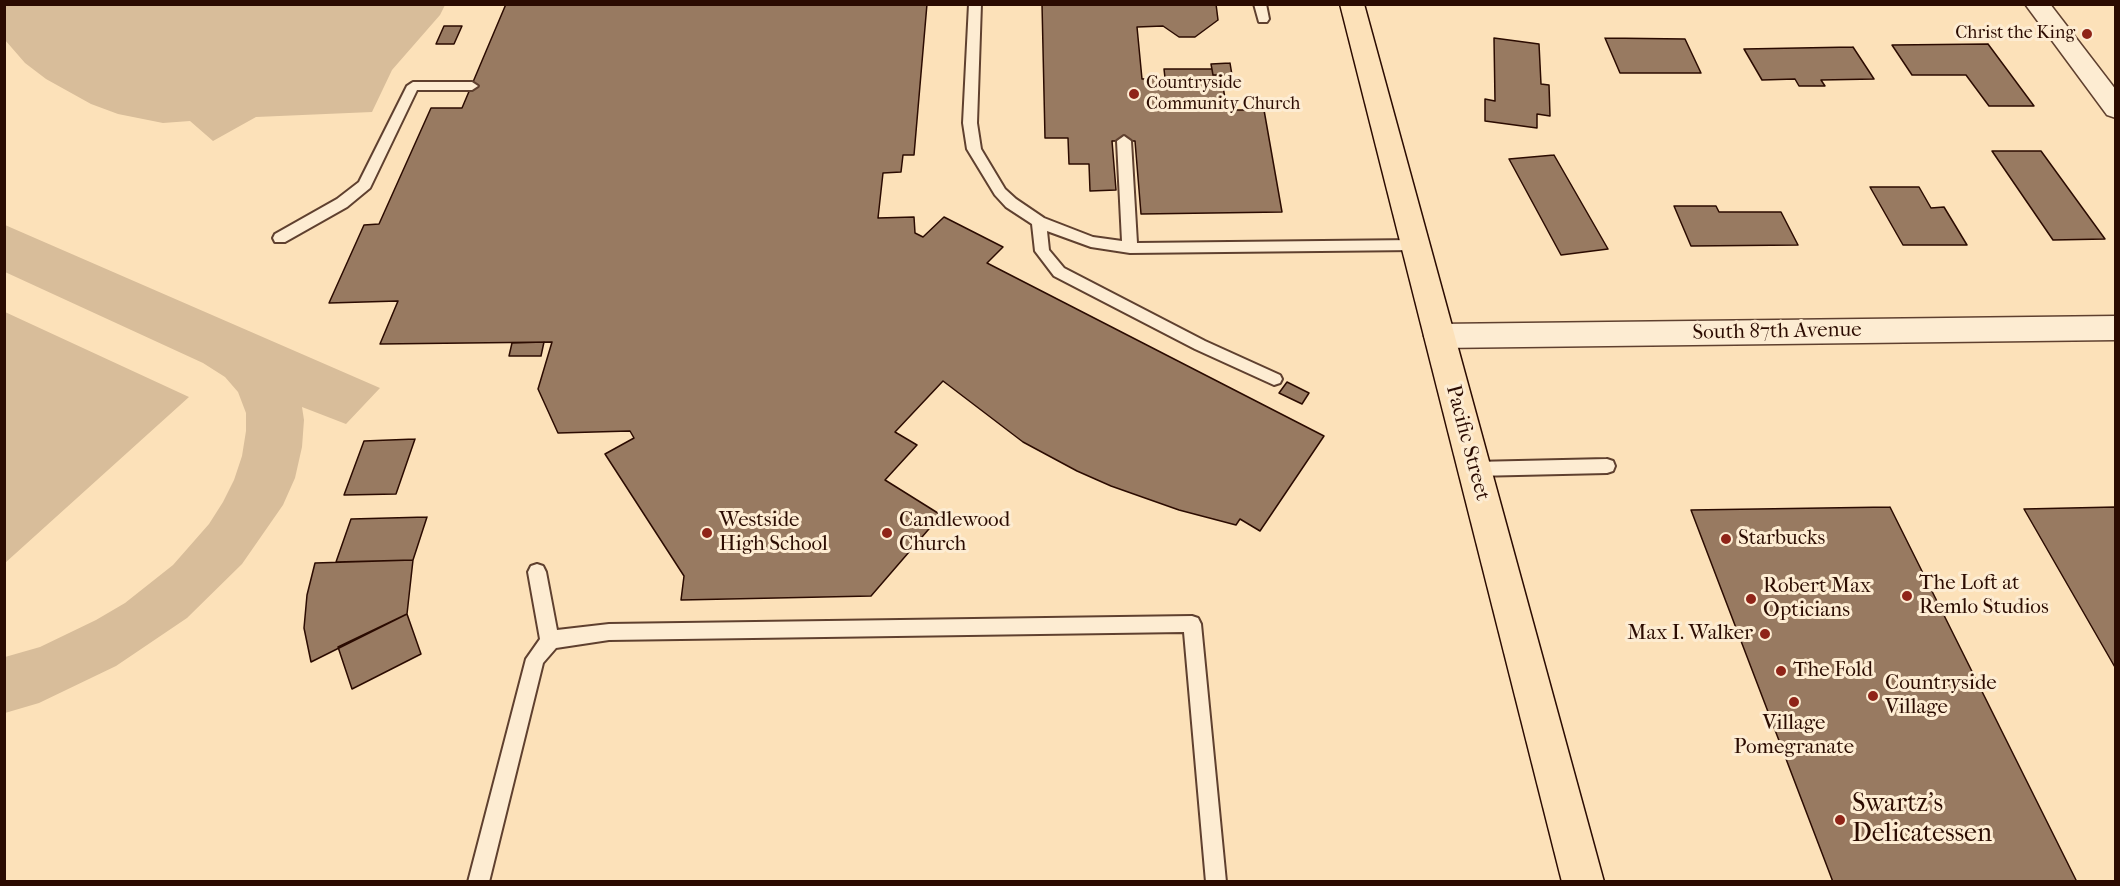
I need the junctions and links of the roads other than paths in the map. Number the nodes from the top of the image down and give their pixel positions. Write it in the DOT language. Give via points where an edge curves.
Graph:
graph roads {
  1 [pos="975,4"];
  2 [pos="1260,4"];
  3 [pos="1352,4"];
  4 [pos="2037,4"];
  5 [pos="1263,19"];
  6 [pos="472,86"];
  7 [pos="2115,109"];
  8 [pos="1124,141"];
  9 [pos="1039,222"];
  10 [pos="280,238"];
  11 [pos="1415,245"];
  12 [pos="1130,248"];
  13 [pos="2115,328"];
  14 [pos="1439,336"];
  15 [pos="1274,379"];
  16 [pos="1607,466"];
  17 [pos="1474,469"];
  18 [pos="537,572"];
  19 [pos="550,641"];
  20 [pos="1216,874"];
  21 [pos="478,882"];
  22 [pos="1583,882"];
  1 -- 9 [label="lane" via="970,123 974,148 1000,192"];
  2 -- 5 [label="lane"];
  3 -- 11 [label="main road, Pacific Street"];
  4 -- 7 [label="street"];
  6 -- 10 [label="lane" via="413,87 365,185 342,203"];
  8 -- 12 [label="lane"];
  9 -- 12 [label="lane" via="1091,242"];
  9 -- 15 [label="lane" via="1042,251 1059,272"];
  11 -- 12 [label="lane"];
  11 -- 14 [label="main road, Pacific Street"];
  13 -- 14 [label="street, South 87th Avenue"];
  14 -- 17 [label="main road, Pacific Street"];
  16 -- 17 [label="lane"];
  17 -- 22 [label="main road, Pacific Street"];
  18 -- 19 [label="lane"];
  19 -- 20 [label="lane" via="609,632 1192,624"];
  19 -- 21 [label="lane" via="535,659"];
}
